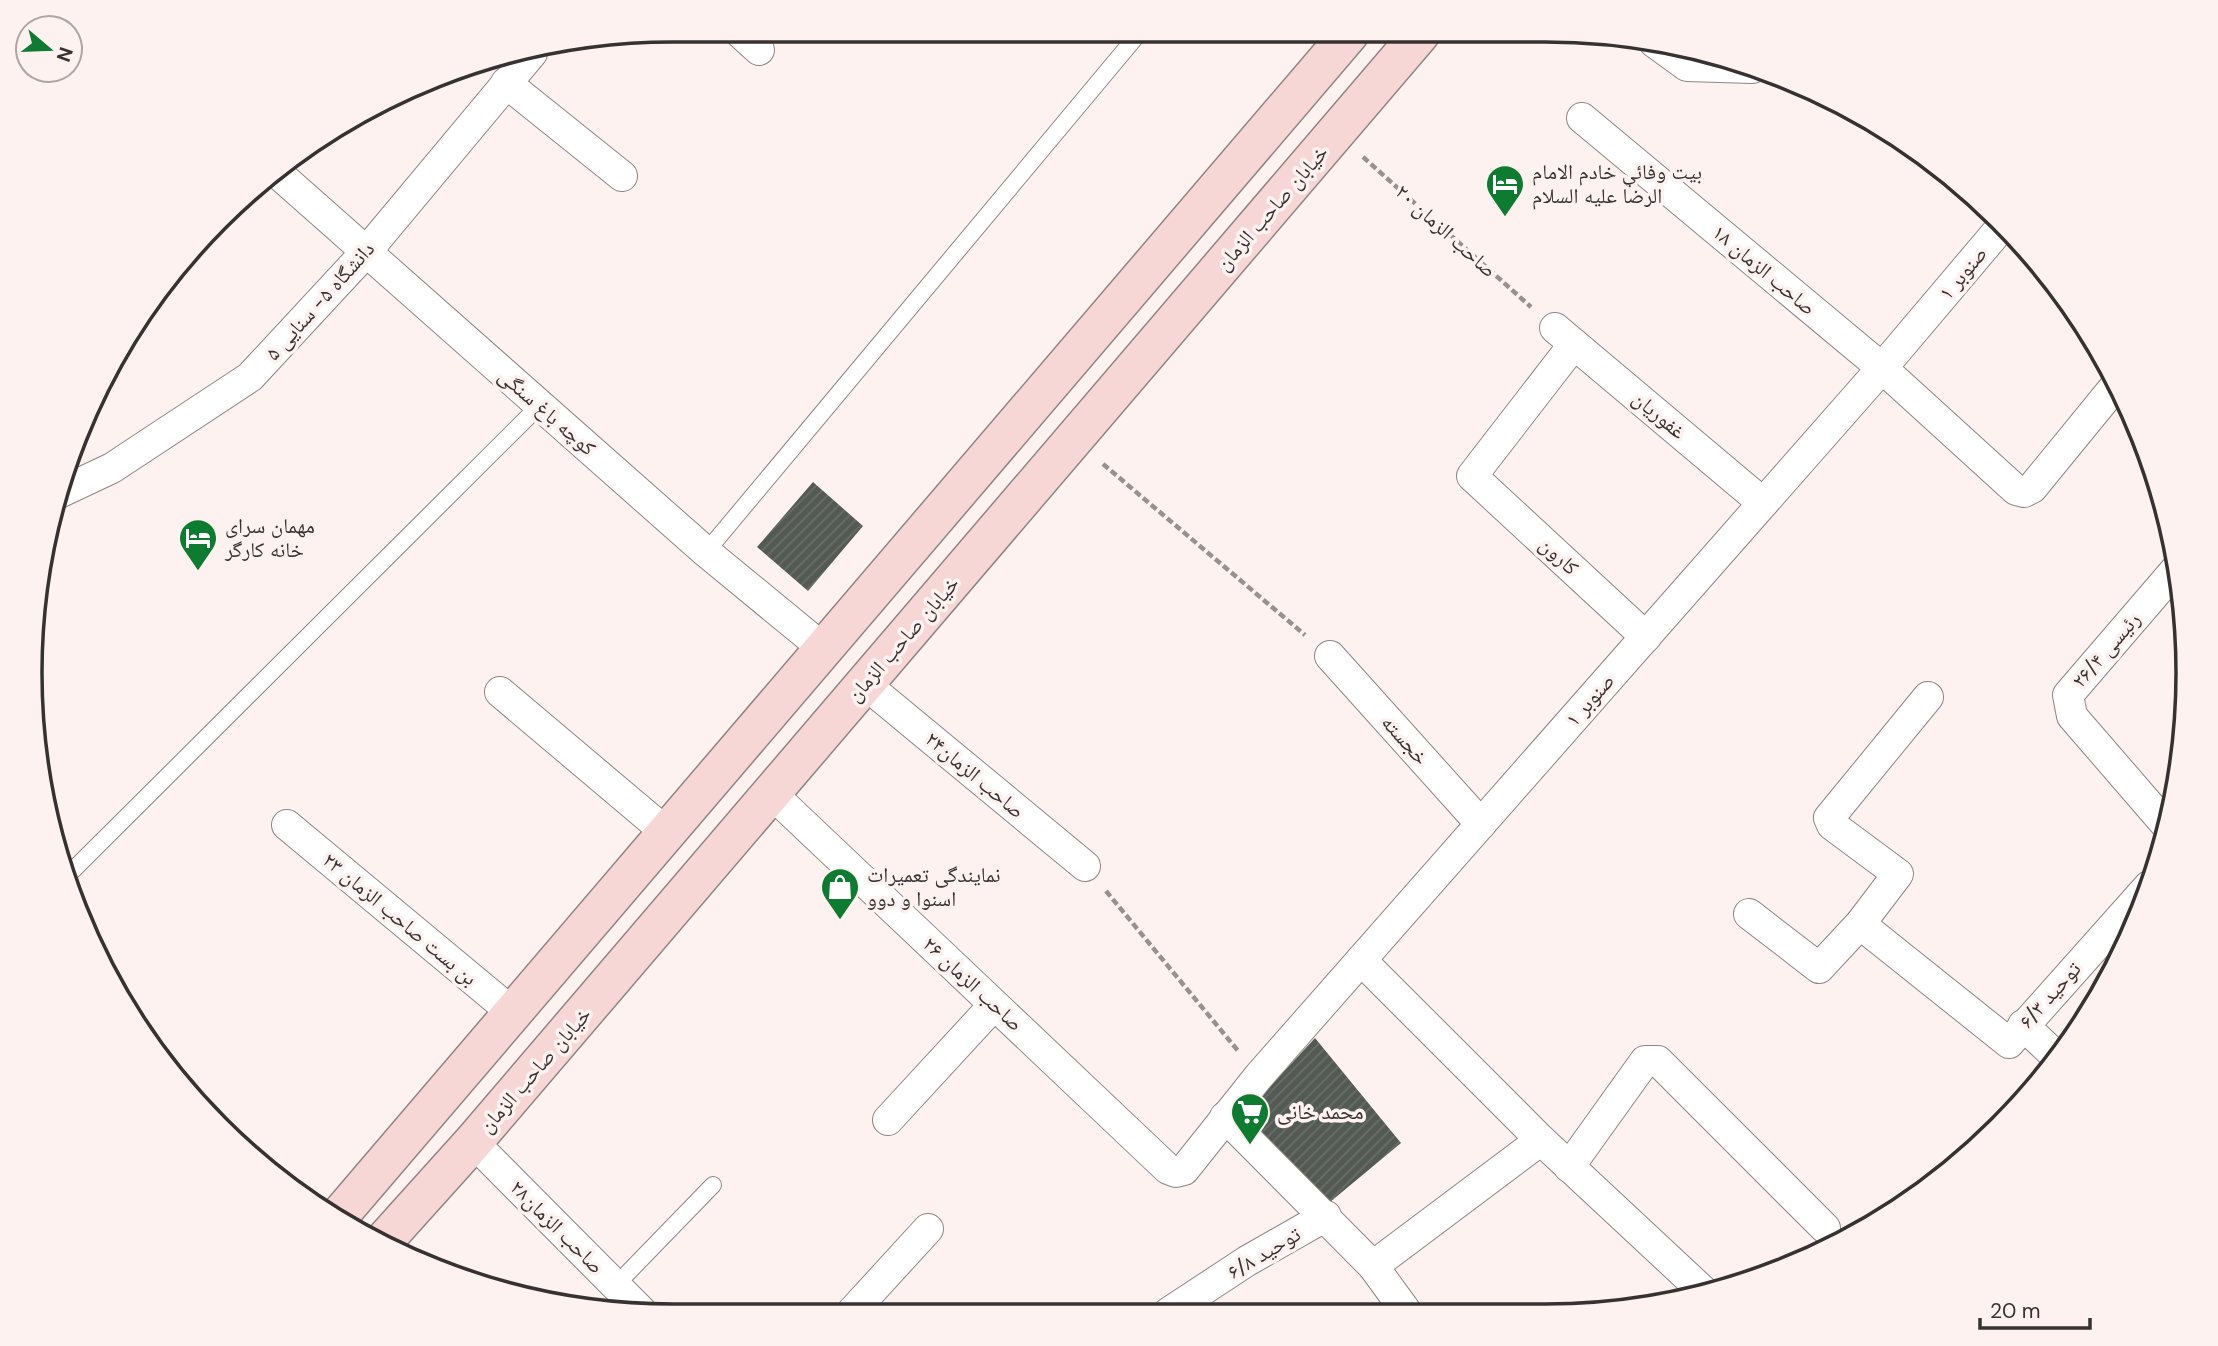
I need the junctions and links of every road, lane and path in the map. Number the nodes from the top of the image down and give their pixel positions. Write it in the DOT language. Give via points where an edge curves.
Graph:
graph roads {
  1 [pos="751,42"];
  2 [pos="1132,42"];
  3 [pos="1342,42"];
  4 [pos="1413,42"];
  5 [pos="760,50"];
  6 [pos="1672,55"];
  7 [pos="526,60"];
  8 [pos="1719,67"];
  9 [pos="506,83"];
  10 [pos="1582,118"];
  11 [pos="1336,133"];
  12 [pos="622,176"];
  13 [pos="282,178"];
  14 [pos="1996,233"];
  15 [pos="366,252"];
  16 [pos="1565,336"];
  17 [pos="1882,368"];
  18 [pos="2110,392"];
  19 [pos="540,405"];
  20 [pos="1074,440"];
  21 [pos="70,488"];
  22 [pos="1763,503"];
  23 [pos="706,552"];
  24 [pos="2169,578"];
  25 [pos="1646,637"];
  26 [pos="824,649"];
  27 [pos="1330,656"];
  28 [pos="865,684"];
  29 [pos="500,692"];
  30 [pos="1928,697"];
  31 [pos="771,793"];
  32 [pos="2159,816"];
  33 [pos="1481,824"];
  34 [pos="286,825"];
  35 [pos="667,832"];
  36 [pos="1086,866"];
  37 [pos="73,870"];
  38 [pos="2131,906"];
  39 [pos="1749,914"];
  40 [pos="1860,924"];
  41 [pos="1361,960"];
  42 [pos="994,1005"];
  43 [pos="513,1013"];
  44 [pos="2016,1034"];
  45 [pos="2049,1053"];
  46 [pos="1259,1076"];
  47 [pos="1225,1117"];
  48 [pos="888,1120"];
  49 [pos="1541,1140"];
  50 [pos="473,1142"];
  51 [pos="1569,1167"];
  52 [pos="1176,1172"];
  53 [pos="713,1185"];
  54 [pos="343,1211"];
  55 [pos="1326,1216"];
  56 [pos="1825,1228"];
  57 [pos="928,1229"];
  58 [pos="388,1236"];
  59 [pos="1373,1266"];
  60 [pos="1696,1285"];
  61 [pos="615,1286"];
  62 [pos="633,1303"];
  63 [pos="859,1304"];
  64 [pos="1182,1304"];
  65 [pos="1401,1304"];
  1 -- 5 [label="street"];
  2 -- 23 [label="lane"];
  3 -- 26 [label="main road"];
  4 -- 11 [label="main road, خیابان صاحب الزمان"];
  6 -- 8 [label="street" via="1687,66"];
  7 -- 9 [label="street, دانشگاه ۵- سنایی ۵"];
  9 -- 12 [label="street"];
  9 -- 15 [label="street, دانشگاه ۵- سنایی ۵"];
  10 -- 17 [label="street, صاحب الزمان ۱۸"];
  11 -- 16 [label="path, صاحب الزمان ۲۰"];
  11 -- 20 [label="main road, خیابان صاحب الزمان"];
  13 -- 15 [label="street, کوچه باغ سنگی"];
  14 -- 17 [label="street, صنوبر ۱"];
  15 -- 19 [label="street, کوچه باغ سنگی"];
  15 -- 21 [label="street, دانشگاه ۵- سنایی ۵" via="250,377 112,468"];
  16 -- 22 [label="street, غفوریان"];
  16 -- 25 [label="street, کارون" via="1472,476"];
  17 -- 18 [label="street, صاحب الزمان ۱۸" via="2016,490 2024,492"];
  17 -- 22 [label="street, صنوبر ۱"];
  19 -- 23 [label="street, کوچه باغ سنگی"];
  19 -- 37 [label="lane"];
  20 -- 27 [label="path"];
  20 -- 28 [label="main road, خیابان صاحب الزمان"];
  22 -- 25 [label="street, صنوبر ۱"];
  23 -- 26 [label="street, کوچه باغ سنگی"];
  24 -- 32 [label="street, رئیسی ۲۶/۴" via="2068,695 2072,716"];
  25 -- 33 [label="street, صنوبر ۱"];
  26 -- 35 [label="main road"];
  27 -- 33 [label="street, خجسته"];
  28 -- 31 [label="main road, خیابان صاحب الزمان"];
  28 -- 36 [label="street, صاحب الزمان۲۴"];
  29 -- 35 [label="street"];
  30 -- 40 [label="street" via="1829,818 1832,825 1898,874"];
  31 -- 42 [label="street, صاحب الزمان ۲۶"];
  31 -- 50 [label="main road, خیابان صاحب الزمان"];
  33 -- 41 [label="street, صنوبر ۱"];
  34 -- 43 [label="street, بن بست صاحب الزمان ۲۳"];
  35 -- 43 [label="main road"];
  36 -- 46 [label="path"];
  38 -- 44 [label="street, توحید ۶/۳"];
  39 -- 40 [label="street" via="1819,968"];
  40 -- 44 [label="street"];
  41 -- 46 [label="street, صنوبر ۱"];
  41 -- 49 [label="street"];
  42 -- 48 [label="street"];
  42 -- 52 [label="street, صاحب الزمان ۲۶"];
  43 -- 54 [label="main road"];
  44 -- 45 [label="street"];
  46 -- 47 [label="street, صنوبر ۱"];
  47 -- 52 [label="street, صنوبر ۱" via="1184,1170"];
  47 -- 55 [label="street"];
  49 -- 51 [label="street"];
  49 -- 59 [label="street"];
  50 -- 58 [label="main road, خیابان صاحب الزمان"];
  50 -- 61 [label="street, صاحب الزمان۲۸"];
  51 -- 56 [label="street" via="1645,1061 1652,1059"];
  51 -- 60 [label="street"];
  53 -- 61 [label="lane"];
  55 -- 59 [label="street"];
  55 -- 64 [label="street, توحید ۶/۸"];
  57 -- 63 [label="street"];
  59 -- 65 [label="street"];
  61 -- 62 [label="street, صاحب الزمان۲۸"];
}
